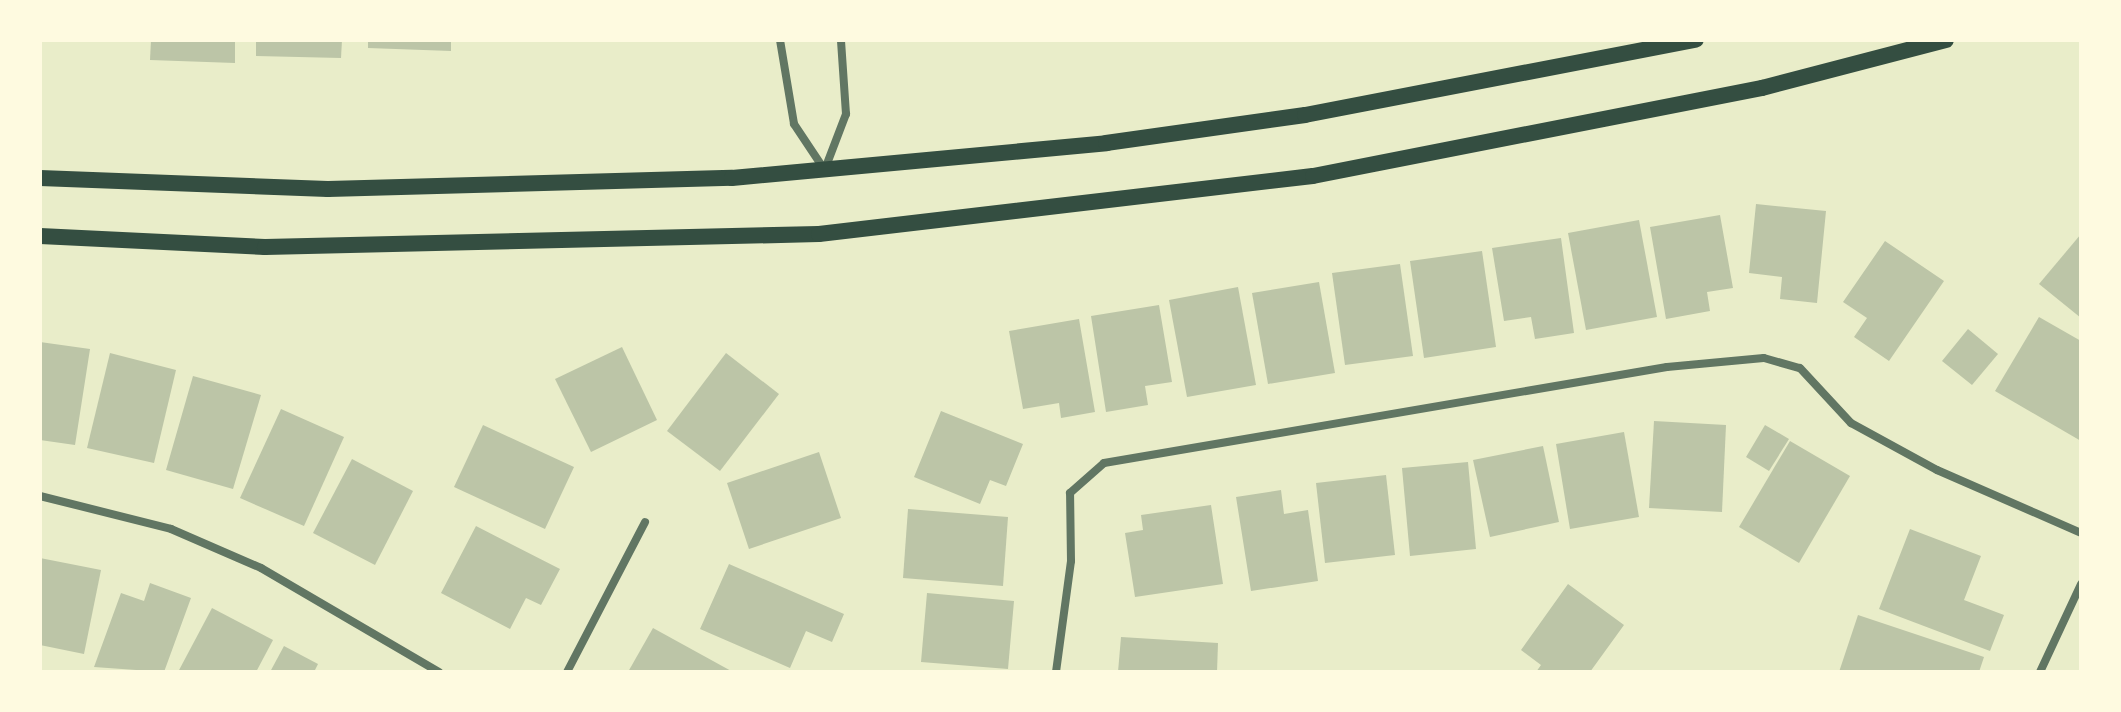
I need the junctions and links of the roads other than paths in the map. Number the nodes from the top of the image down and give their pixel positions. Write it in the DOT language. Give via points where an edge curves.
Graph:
graph roads {
  1 [pos="780,40"];
  2 [pos="841,40"];
  3 [pos="1696,40"];
  4 [pos="1946,40"];
  5 [pos="825,170"];
  6 [pos="40,178"];
  7 [pos="40,236"];
  8 [pos="40,496"];
  9 [pos="645,522"];
  10 [pos="2081,533"];
  11 [pos="2081,584"];
  12 [pos="439,672"];
  13 [pos="567,672"];
  14 [pos="1056,672"];
  15 [pos="2040,672"];
  1 -- 5 [label="street" via="794,124"];
  2 -- 5 [label="street" via="846,114"];
  3 -- 5 [label="main road" via="1305,115"];
  4 -- 7 [label="main road" via="1746,91 1313,176 819,234 281,247"];
  5 -- 6 [label="main road" via="547,188"];
  8 -- 12 [label="street" via="171,529 261,568"];
  9 -- 13 [label="street"];
  10 -- 14 [label="street" via="1863,429 1800,368 1764,358 1667,367 1104,463 1070,493 1071,561"];
  11 -- 15 [label="street"];
}
